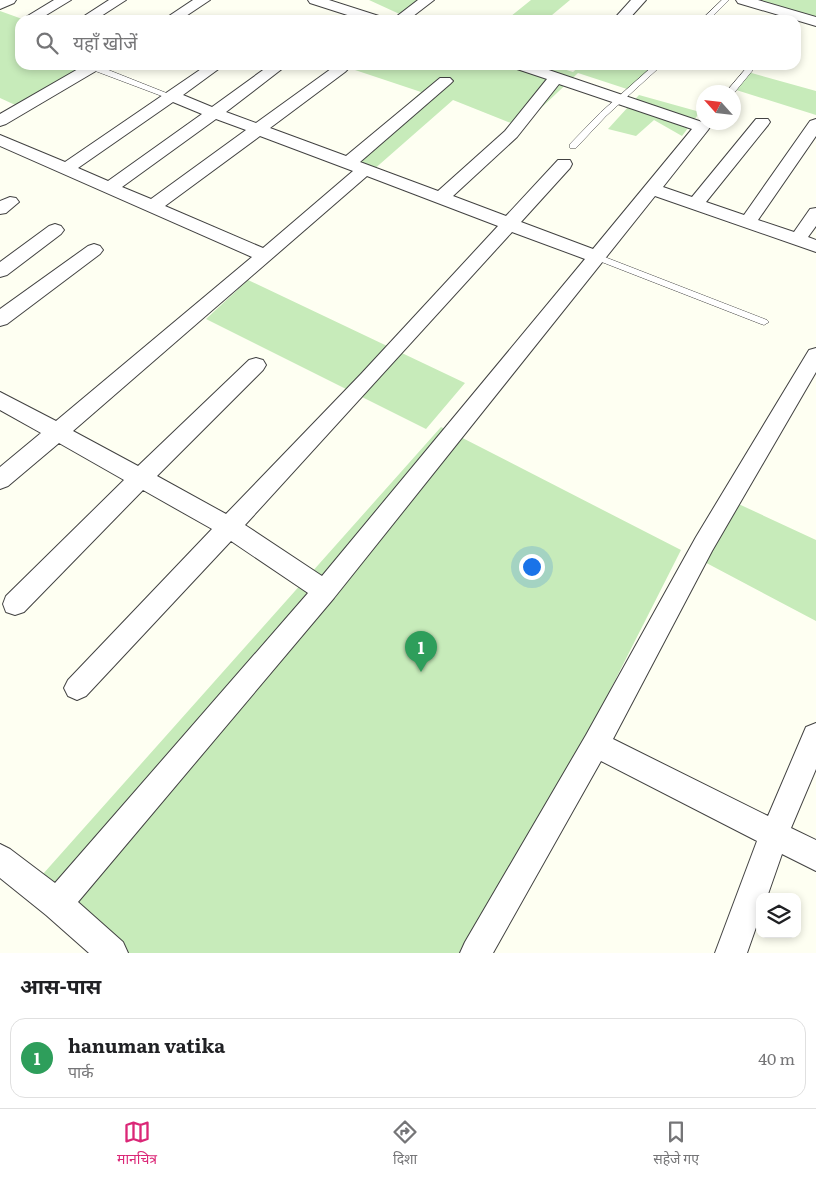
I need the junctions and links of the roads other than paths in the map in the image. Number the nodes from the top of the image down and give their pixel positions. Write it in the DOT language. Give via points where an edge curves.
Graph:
graph roads {
  1 [pos="10,0"];
  2 [pos="64,0"];
  3 [pos="120,0"];
  4 [pos="178,0"];
  5 [pos="316,0"];
  6 [pos="427,0"];
  7 [pos="639,0"];
  8 [pos="726,0"];
  9 [pos="743,0"];
  10 [pos="199,3"];
  11 [pos="0,5"];
  12 [pos="37,15"];
  13 [pos="94,15"];
  14 [pos="179,15"];
  15 [pos="362,15"];
  16 [pos="406,15"];
  17 [pos="625,15"];
  18 [pos="710,15"];
  19 [pos="784,15"];
  20 [pos="801,20"];
  21 [pos="816,22"];
  22 [pos="88,70"];
  23 [pos="105,70"];
  24 [pos="209,70"];
  25 [pos="273,70"];
  26 [pos="339,70"];
  27 [pos="533,70"];
  28 [pos="653,70"];
  29 [pos="749,70"];
  30 [pos="556,78"];
  31 [pos="445,81"];
  32 [pos="736,85"];
  33 [pos="170,96"];
  34 [pos="621,100"];
  35 [pos="0,103"];
  36 [pos="20,111"];
  37 [pos="215,113"];
  38 [pos="0,121"];
  39 [pos="762,122"];
  40 [pos="696,123"];
  41 [pos="816,124"];
  42 [pos="258,129"];
  43 [pos="700,130"];
  44 [pos="0,140"];
  45 [pos="573,146"];
  46 [pos="564,164"];
  47 [pos="357,166"];
  48 [pos="66,169"];
  49 [pos="110,188"];
  50 [pos="652,189"];
  51 [pos="440,198"];
  52 [pos="695,204"];
  53 [pos="152,207"];
  54 [pos="816,213"];
  55 [pos="748,222"];
  56 [pos="510,224"];
  57 [pos="55,230"];
  58 [pos="798,240"];
  59 [pos="816,246"];
  60 [pos="94,250"];
  61 [pos="265,256"];
  62 [pos="597,257"];
  63 [pos="0,271"];
  64 [pos="0,319"];
  65 [pos="764,322"];
  66 [pos="816,355"];
  67 [pos="256,365"];
  68 [pos="0,400"];
  69 [pos="58,433"];
  70 [pos="140,478"];
  71 [pos="0,480"];
  72 [pos="228,526"];
  73 [pos="325,591"];
  74 [pos="16,604"];
  75 [pos="77,688"];
  76 [pos="816,736"];
  77 [pos="596,744"];
  78 [pos="774,835"];
  79 [pos="816,856"];
  80 [pos="0,859"];
  81 [pos="57,904"];
  82 [pos="112,953"];
  83 [pos="476,953"];
  84 [pos="731,953"];
  1 -- 11 [label="street"];
  2 -- 12 [label="street"];
  3 -- 13 [label="street"];
  4 -- 10 [label="street"];
  5 -- 15 [label="street"];
  6 -- 16 [label="street"];
  7 -- 17 [label="street"];
  8 -- 18 [label="lane"];
  9 -- 19 [label="street"];
  10 -- 14 [label="street"];
  20 -- 21 [label="street"];
  22 -- 36 [label="street"];
  23 -- 33 [label="lane"];
  24 -- 33 [label="street"];
  25 -- 37 [label="street"];
  26 -- 42 [label="street"];
  27 -- 30 [label="street"];
  28 -- 34 [label="lane"];
  29 -- 32 [label="lane"];
  30 -- 34 [label="street"];
  30 -- 51 [label="street" via="511,134"];
  31 -- 47 [label="street"];
  33 -- 37 [label="street"];
  33 -- 48 [label="street"];
  34 -- 40 [label="street"];
  34 -- 45 [label="lane" via="592,123"];
  35 -- 36 [label="street"];
  36 -- 38 [label="street"];
  37 -- 42 [label="street"];
  37 -- 49 [label="street"];
  39 -- 52 [label="street"];
  41 -- 55 [label="street"];
  42 -- 47 [label="street"];
  42 -- 53 [label="street"];
  43 -- 50 [label="street"];
  44 -- 48 [label="street"];
  46 -- 56 [label="street"];
  47 -- 51 [label="street"];
  47 -- 61 [label="street"];
  48 -- 49 [label="street"];
  49 -- 53 [label="street"];
  50 -- 52 [label="street"];
  50 -- 62 [label="street"];
  51 -- 56 [label="street"];
  52 -- 55 [label="street"];
  53 -- 61 [label="street"];
  54 -- 58 [label="street"];
  55 -- 58 [label="street"];
  56 -- 62 [label="street"];
  56 -- 72 [label="street" via="368,380"];
  57 -- 63 [label="street"];
  58 -- 59 [label="street"];
  60 -- 64 [label="street"];
  61 -- 69 [label="street"];
  62 -- 65 [label="lane"];
  62 -- 73 [label="street"];
  66 -- 77 [label="street" via="704,544"];
  67 -- 70 [label="street"];
  68 -- 69 [label="street"];
  69 -- 70 [label="street"];
  69 -- 71 [label="street"];
  70 -- 72 [label="street"];
  70 -- 74 [label="street"];
  72 -- 73 [label="street"];
  72 -- 75 [label="street"];
  73 -- 81 [label="street"];
  76 -- 78 [label="street"];
  77 -- 78 [label="street"];
  77 -- 83 [label="street"];
  78 -- 79 [label="street"];
  78 -- 84 [label="street"];
  80 -- 81 [label="street"];
  81 -- 82 [label="street"];
}
